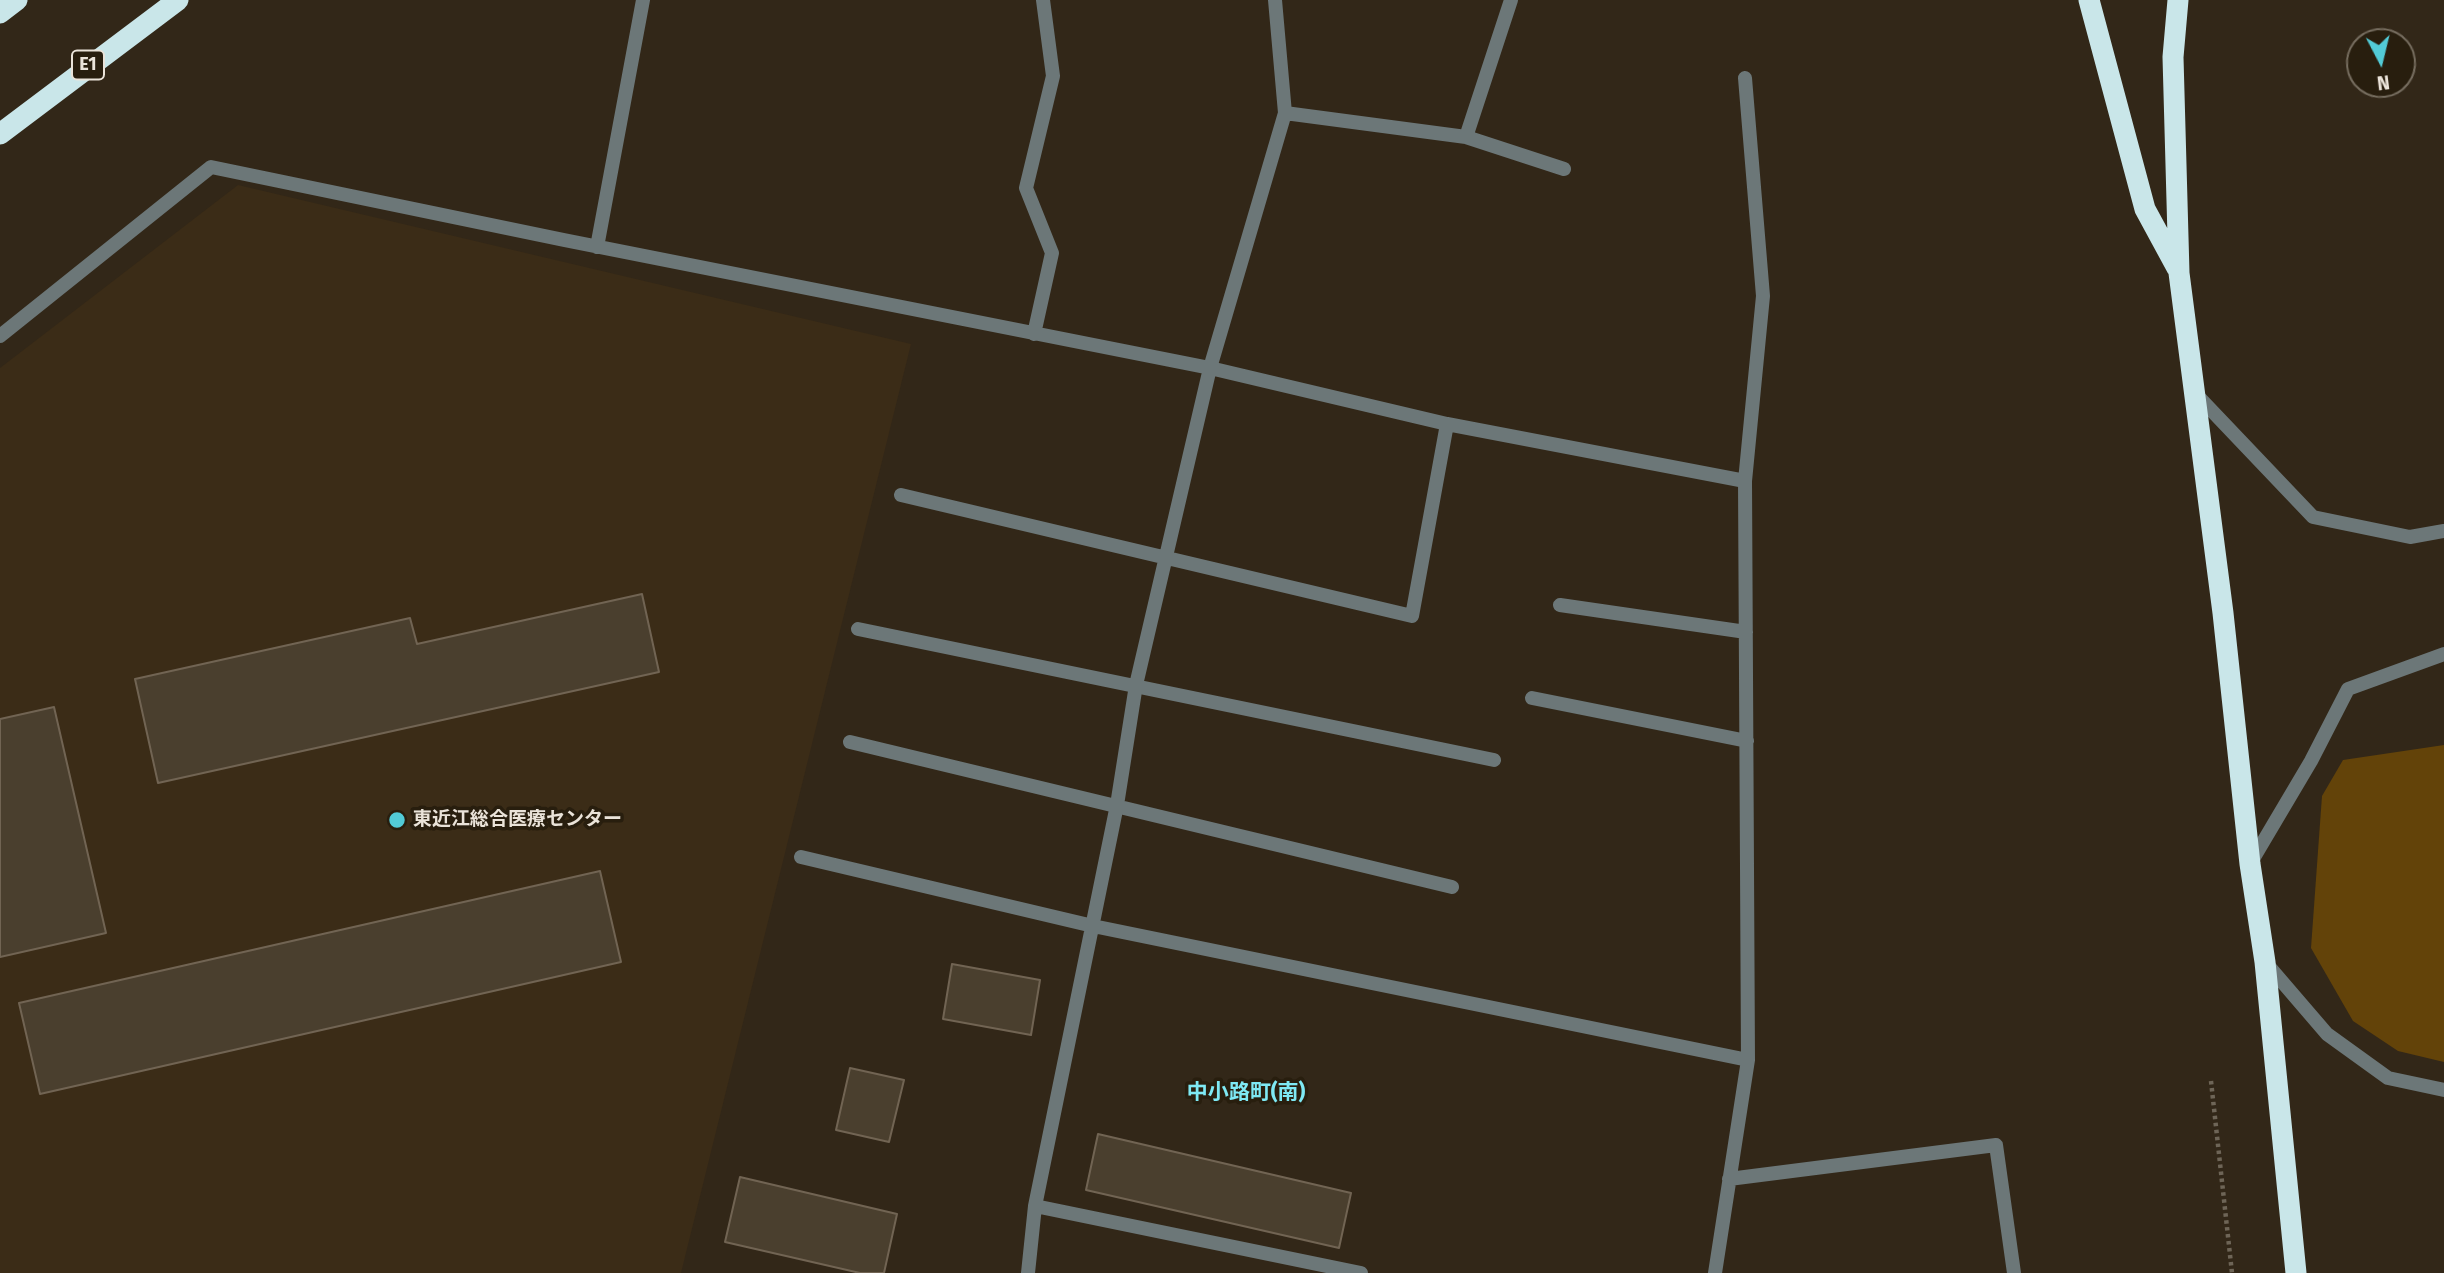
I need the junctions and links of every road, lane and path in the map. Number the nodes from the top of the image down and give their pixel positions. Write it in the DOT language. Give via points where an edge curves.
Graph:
graph roads {
  1 [pos="17,0"];
  2 [pos="178,0"];
  3 [pos="643,0"];
  4 [pos="1043,0"];
  5 [pos="1275,0"];
  6 [pos="1511,0"];
  7 [pos="2089,0"];
  8 [pos="2178,0"];
  9 [pos="0,13"];
  10 [pos="1745,78"];
  11 [pos="1285,113"];
  12 [pos="0,134"];
  13 [pos="1466,137"];
  14 [pos="1564,169"];
  15 [pos="597,247"];
  16 [pos="2179,273"];
  17 [pos="1034,334"];
  18 [pos="0,336"];
  19 [pos="1210,368"];
  20 [pos="2194,392"];
  21 [pos="1447,424"];
  22 [pos="1745,481"];
  23 [pos="901,495"];
  24 [pos="2444,531"];
  25 [pos="1165,558"];
  26 [pos="1560,605"];
  27 [pos="858,629"];
  28 [pos="1746,632"];
  29 [pos="2444,654"];
  30 [pos="1136,685"];
  31 [pos="1532,698"];
  32 [pos="1747,741"];
  33 [pos="850,742"];
  34 [pos="1494,760"];
  35 [pos="1116,805"];
  36 [pos="801,858"];
  37 [pos="2250,864"];
  38 [pos="1452,887"];
  39 [pos="1093,926"];
  40 [pos="2265,962"];
  41 [pos="1748,1060"];
  42 [pos="2211,1081"];
  43 [pos="2444,1090"];
  44 [pos="1729,1179"];
  45 [pos="1035,1206"];
  46 [pos="1028,1273"];
  47 [pos="1361,1273"];
  48 [pos="1715,1273"];
  49 [pos="2014,1273"];
  50 [pos="2232,1273"];
  51 [pos="2296,1273"];
  1 -- 9 [label="highway"];
  2 -- 12 [label="highway, E1"];
  3 -- 15 [label="street"];
  4 -- 17 [label="street" via="1053,76 1026,188 1052,253"];
  5 -- 11 [label="street"];
  6 -- 13 [label="street"];
  7 -- 16 [label="highway" via="2145,209"];
  8 -- 16 [label="highway" via="2173,57"];
  10 -- 22 [label="street" via="1763,296"];
  11 -- 13 [label="street"];
  11 -- 19 [label="street"];
  13 -- 14 [label="street"];
  15 -- 17 [label="street"];
  15 -- 18 [label="street" via="211,167"];
  16 -- 20 [label="highway"];
  17 -- 19 [label="street"];
  19 -- 21 [label="street"];
  19 -- 25 [label="street"];
  20 -- 24 [label="street" via="2314,517 2410,537"];
  20 -- 37 [label="highway"];
  21 -- 22 [label="street"];
  21 -- 25 [label="street" via="1412,616"];
  22 -- 28 [label="street"];
  23 -- 25 [label="street"];
  25 -- 30 [label="street"];
  26 -- 28 [label="street"];
  27 -- 30 [label="street"];
  28 -- 32 [label="street"];
  29 -- 37 [label="street" via="2348,689"];
  30 -- 34 [label="street"];
  30 -- 35 [label="street"];
  31 -- 32 [label="street"];
  32 -- 41 [label="street"];
  33 -- 35 [label="street"];
  35 -- 38 [label="street"];
  35 -- 39 [label="street"];
  36 -- 39 [label="street"];
  37 -- 40 [label="highway"];
  39 -- 41 [label="street"];
  39 -- 45 [label="street"];
  40 -- 43 [label="street" via="2327,1034 2377,1071 2388,1078"];
  40 -- 51 [label="highway"];
  41 -- 44 [label="street"];
  42 -- 50 [label="path"];
  44 -- 48 [label="street"];
  44 -- 49 [label="street" via="1996,1145"];
  45 -- 46 [label="street"];
  45 -- 47 [label="street"];
}
